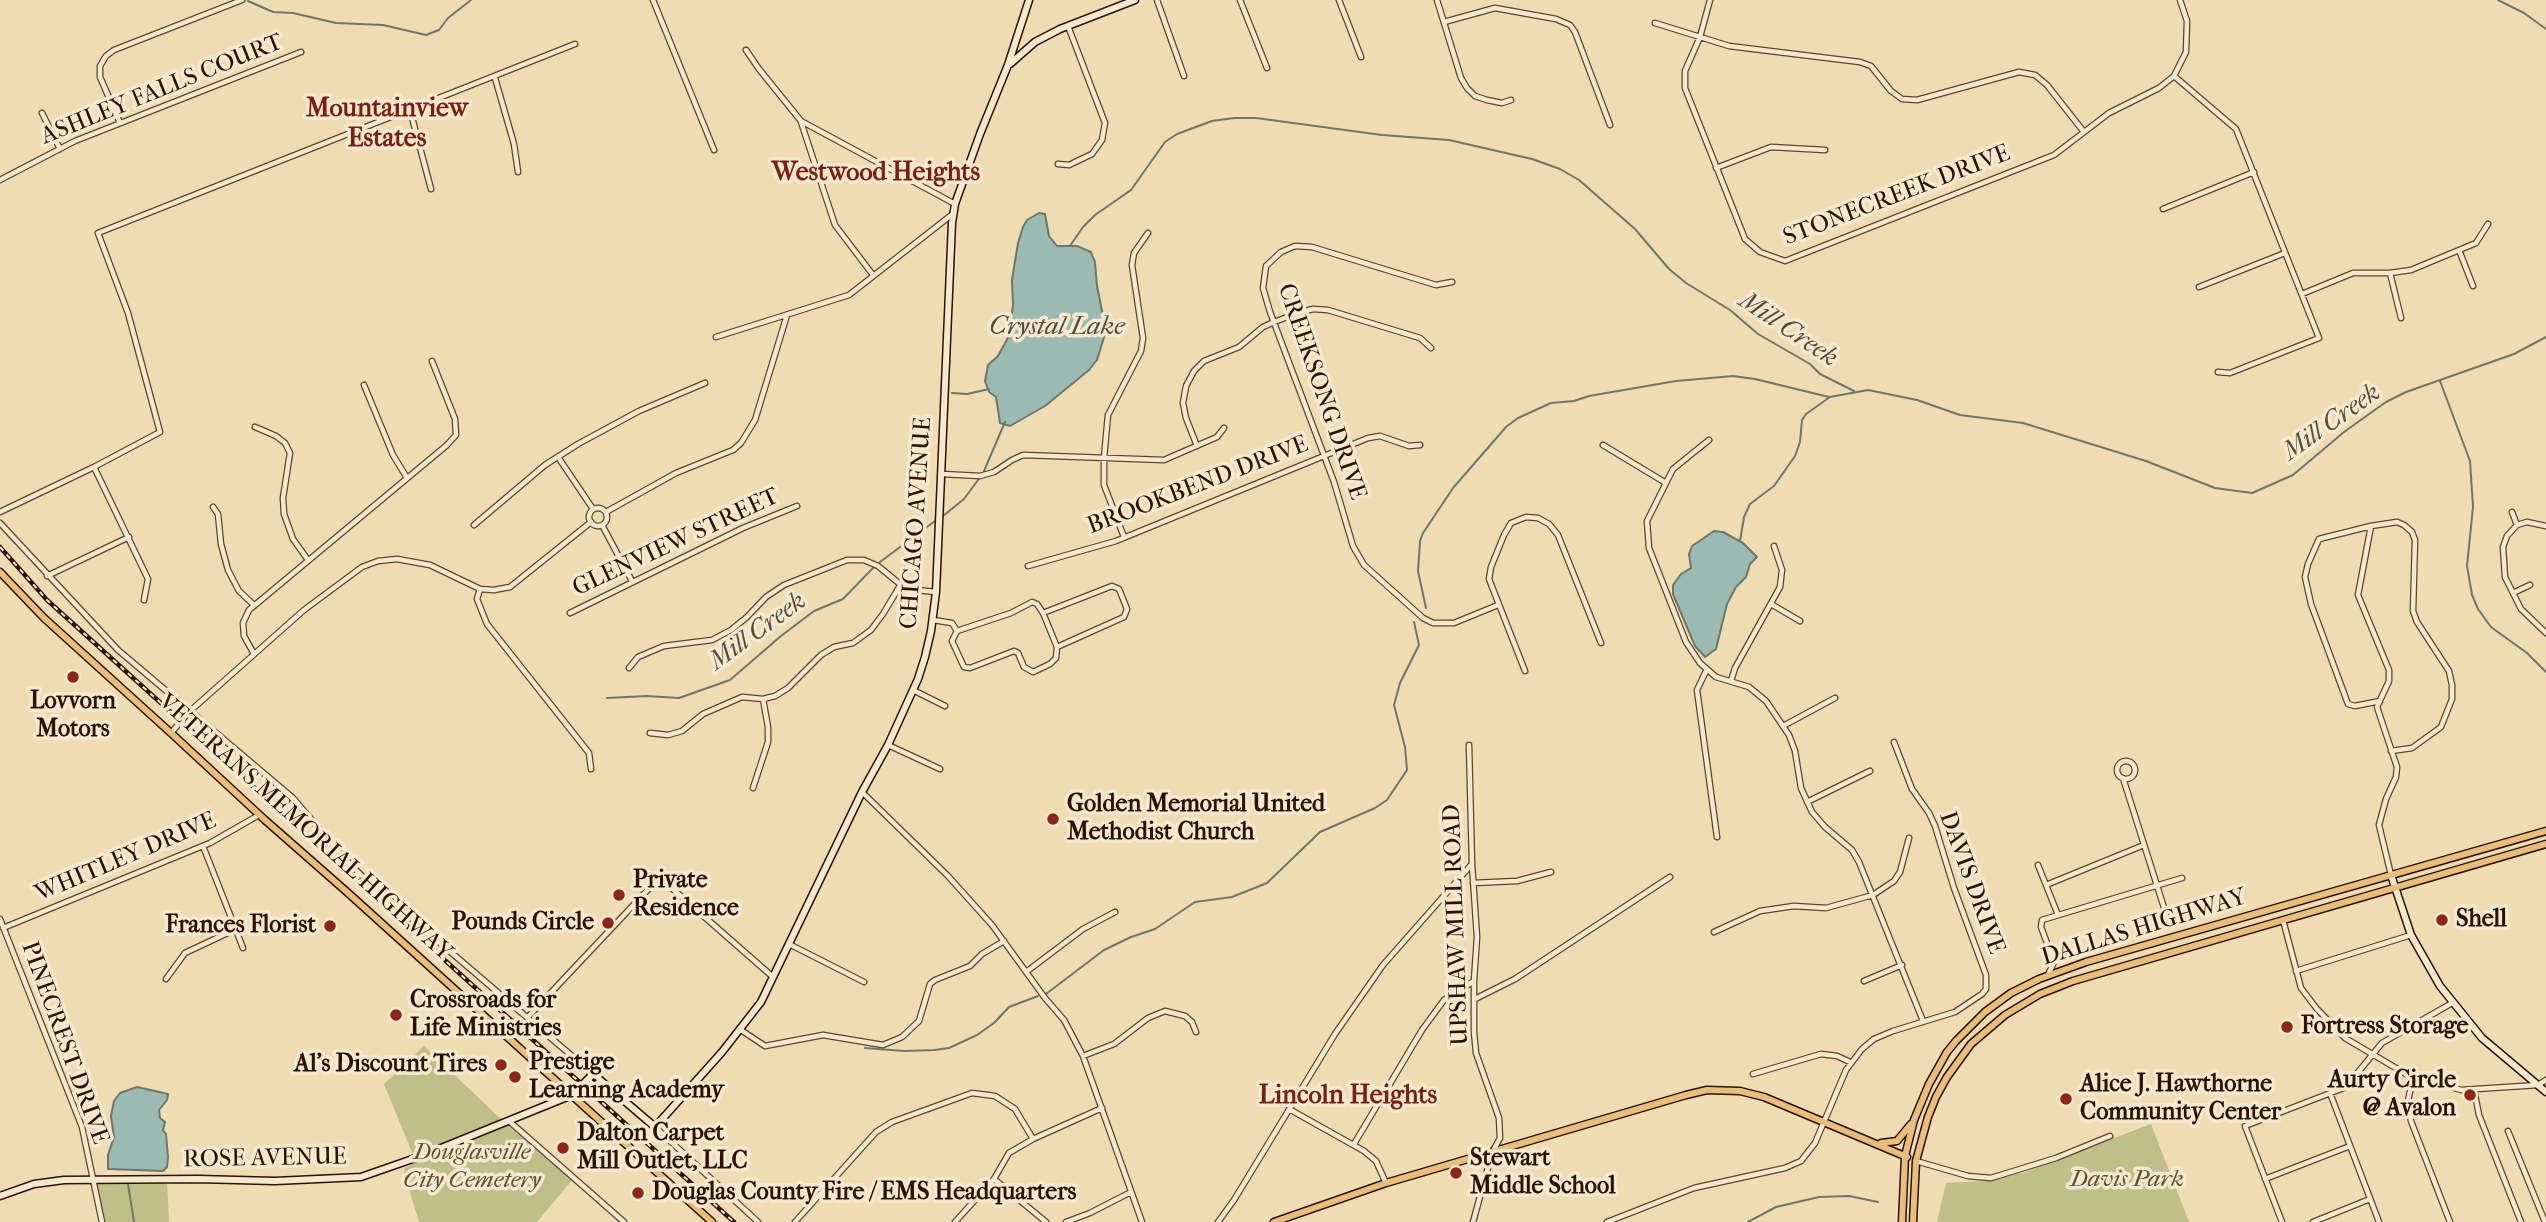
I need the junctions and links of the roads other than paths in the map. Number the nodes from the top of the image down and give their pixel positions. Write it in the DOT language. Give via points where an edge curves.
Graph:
graph roads {
  1 [pos="242,0"];
  2 [pos="653,0"];
  3 [pos="1029,0"];
  4 [pos="1135,0"];
  5 [pos="1157,0"];
  6 [pos="1240,0"];
  7 [pos="1339,0"];
  8 [pos="1437,0"];
  9 [pos="1710,0"];
  10 [pos="2180,0"];
  11 [pos="1444,22"];
  12 [pos="1655,23"];
  13 [pos="1068,25"];
  14 [pos="1700,37"];
  15 [pos="575,44"];
  16 [pos="746,50"];
  17 [pos="301,52"];
  18 [pos="1361,57"];
  19 [pos="1008,65"];
  20 [pos="1267,68"];
  21 [pos="1184,76"];
  22 [pos="2174,76"];
  23 [pos="495,78"];
  24 [pos="1511,100"];
  25 [pos="410,110"];
  26 [pos="42,113"];
  27 [pos="801,121"];
  28 [pos="120,123"];
  29 [pos="1610,125"];
  30 [pos="2084,132"];
  31 [pos="60,149"];
  32 [pos="714,150"];
  33 [pos="1825,150"];
  34 [pos="1058,164"];
  35 [pos="1716,168"];
  36 [pos="518,172"];
  37 [pos="2254,172"];
  38 [pos="0,180"];
  39 [pos="431,189"];
  40 [pos="956,204"];
  41 [pos="2163,209"];
  42 [pos="954,212"];
  43 [pos="2488,224"];
  44 [pos="1149,233"];
  45 [pos="2459,250"];
  46 [pos="2285,253"];
  47 [pos="2390,273"];
  48 [pos="873,275"];
  49 [pos="1452,282"];
  50 [pos="2473,286"];
  51 [pos="2199,287"];
  52 [pos="2302,294"];
  53 [pos="787,315"];
  54 [pos="2400,318"];
  55 [pos="1274,322"];
  56 [pos="716,337"];
  57 [pos="1431,348"];
  58 [pos="432,361"];
  59 [pos="2218,372"];
  60 [pos="705,383"];
  61 [pos="364,385"];
  62 [pos="255,427"];
  63 [pos="1224,428"];
  64 [pos="1709,440"];
  65 [pos="1420,445"];
  66 [pos="1603,445"];
  67 [pos="1197,446"];
  68 [pos="1325,456"];
  69 [pos="558,457"];
  70 [pos="1104,458"];
  71 [pos="94,467"];
  72 [pos="942,474"];
  73 [pos="407,478"];
  74 [pos="1666,483"];
  75 [pos="797,506"];
  76 [pos="213,507"];
  77 [pos="593,509"];
  78 [pos="0,512"];
  79 [pos="606,512"];
  80 [pos="2512,512"];
  81 [pos="591,522"];
  82 [pos="0,523"];
  83 [pos="474,525"];
  84 [pos="602,525"];
  85 [pos="2517,525"];
  86 [pos="2371,526"];
  87 [pos="2546,526"];
  88 [pos="129,537"];
  89 [pos="1124,537"];
  90 [pos="1774,546"];
  91 [pos="309,560"];
  92 [pos="1028,566"];
  93 [pos="0,572"];
  94 [pos="47,576"];
  95 [pos="632,581"];
  96 [pos="901,584"];
  97 [pos="2530,585"];
  98 [pos="480,589"];
  99 [pos="936,592"];
  100 [pos="2513,593"];
  101 [pos="144,600"];
  102 [pos="1770,604"];
  103 [pos="254,605"];
  104 [pos="1498,605"];
  105 [pos="570,613"];
  106 [pos="1043,613"];
  107 [pos="933,620"];
  108 [pos="1800,621"];
  109 [pos="957,631"];
  110 [pos="2546,633"];
  111 [pos="1601,643"];
  112 [pos="1057,647"];
  113 [pos="254,654"];
  114 [pos="629,668"];
  115 [pos="1707,669"];
  116 [pos="1525,671"];
  117 [pos="1731,681"];
  118 [pos="913,690"];
  119 [pos="1835,698"];
  120 [pos="763,699"];
  121 [pos="2380,701"];
  122 [pos="946,706"];
  123 [pos="189,712"];
  124 [pos="1783,726"];
  125 [pos="172,733"];
  126 [pos="650,733"];
  127 [pos="1894,741"];
  128 [pos="888,745"];
  129 [pos="1469,745"];
  130 [pos="2391,751"];
  131 [pos="591,769"];
  132 [pos="940,769"];
  133 [pos="1870,771"];
  134 [pos="2123,778"];
  135 [pos="753,788"];
  136 [pos="862,792"];
  137 [pos="1807,802"];
  138 [pos="260,816"];
  139 [pos="2546,831"];
  140 [pos="1717,837"];
  141 [pos="1909,838"];
  142 [pos="2546,844"];
  143 [pos="2144,845"];
  144 [pos="203,846"];
  145 [pos="1472,864"];
  146 [pos="2038,865"];
  147 [pos="1551,872"];
  148 [pos="2391,875"];
  149 [pos="1670,877"];
  150 [pos="2182,878"];
  151 [pos="1473,883"];
  152 [pos="2046,885"];
  153 [pos="2157,886"];
  154 [pos="2395,889"];
  155 [pos="1873,895"];
  156 [pos="1115,912"];
  157 [pos="2166,914"];
  158 [pos="2057,915"];
  159 [pos="0,919"];
  160 [pos="2283,920"];
  161 [pos="3,928"];
  162 [pos="236,929"];
  163 [pos="1714,932"];
  164 [pos="2411,935"];
  165 [pos="1004,941"];
  166 [pos="789,944"];
  167 [pos="243,948"];
  168 [pos="2054,962"];
  169 [pos="1902,965"];
  170 [pos="2068,969"];
  171 [pos="2296,971"];
  172 [pos="1026,972"];
  173 [pos="2047,976"];
  174 [pos="774,978"];
  175 [pos="166,979"];
  176 [pos="1474,981"];
  177 [pos="1864,981"];
  178 [pos="864,982"];
  179 [pos="1475,999"];
  180 [pos="2452,1003"];
  181 [pos="528,1017"];
  182 [pos="1923,1021"];
  183 [pos="741,1030"];
  184 [pos="1196,1032"];
  185 [pos="2372,1054"];
  186 [pos="1083,1056"];
  187 [pos="1850,1062"];
  188 [pos="593,1074"];
  189 [pos="1753,1074"];
  190 [pos="2413,1077"];
  191 [pos="2546,1080"];
  192 [pos="2538,1085"];
  193 [pos="2474,1090"];
  194 [pos="2546,1092"];
  195 [pos="2330,1093"];
  196 [pos="572,1095"];
  197 [pos="1101,1108"];
  198 [pos="1289,1109"];
  199 [pos="1914,1120"];
  200 [pos="509,1121"];
  201 [pos="1824,1122"];
  202 [pos="655,1127"];
  203 [pos="2508,1131"];
  204 [pos="2110,1136"];
  205 [pos="1033,1139"];
  206 [pos="1874,1142"];
  207 [pos="1354,1144"];
  208 [pos="2350,1146"];
  209 [pos="1492,1153"];
  210 [pos="1905,1156"];
  211 [pos="1916,1161"];
  212 [pos="93,1179"];
  213 [pos="994,1179"];
  214 [pos="2265,1179"];
  215 [pos="1386,1183"];
  216 [pos="1131,1192"];
  217 [pos="0,1196"];
  218 [pos="2370,1199"];
  219 [pos="102,1222"];
  220 [pos="624,1222"];
  221 [pos="710,1222"];
  222 [pos="758,1222"];
  223 [pos="795,1222"];
  224 [pos="955,1222"];
  225 [pos="1046,1222"];
  226 [pos="1066,1222"];
  227 [pos="1142,1222"];
  228 [pos="1217,1222"];
  229 [pos="1273,1222"];
  230 [pos="1473,1222"];
  231 [pos="1607,1222"];
  232 [pos="1902,1222"];
  233 [pos="1913,1222"];
  234 [pos="2282,1222"];
  235 [pos="2313,1222"];
  236 [pos="2379,1222"];
  237 [pos="2450,1222"];
  238 [pos="2521,1222"];
  239 [pos="2545,1222"];
  1 -- 28 [label="street" via="106,56 100,77"];
  2 -- 32 [label="street"];
  3 -- 19 [label="street, CHICAGO AVENUE"];
  4 -- 13 [label="street"];
  5 -- 21 [label="street"];
  6 -- 20 [label="street"];
  7 -- 18 [label="street"];
  8 -- 11 [label="street"];
  9 -- 14 [label="street, STONECREEK DRIVE"];
  10 -- 22 [label="street" via="2187,22 2186,52"];
  11 -- 24 [label="street" via="1467,89 1487,100"];
  11 -- 29 [label="street" via="1495,8 1570,25"];
  12 -- 14 [label="street"];
  13 -- 19 [label="street" via="1035,42"];
  13 -- 34 [label="street" via="1105,123 1102,140 1092,154 1069,165"];
  14 -- 30 [label="street" via="1729,46 1860,62 1871,66 1902,99 1917,100 2020,72 2035,75"];
  14 -- 35 [label="street, STONECREEK DRIVE" via="1685,71 1685,88"];
  15 -- 23 [label="street"];
  16 -- 27 [label="street"];
  17 -- 28 [label="street, ASHLEY FALLS COURT"];
  19 -- 40 [label="street, CHICAGO AVENUE"];
  22 -- 30 [label="street, STONECREEK DRIVE"];
  22 -- 37 [label="street" via="2235,129"];
  23 -- 25 [label="street"];
  23 -- 36 [label="street"];
  25 -- 39 [label="street"];
  25 -- 71 [label="street" via="98,233 128,313 160,432"];
  26 -- 31 [label="street"];
  27 -- 40 [label="street"];
  27 -- 48 [label="street" via="835,225"];
  28 -- 31 [label="street, ASHLEY FALLS COURT"];
  30 -- 35 [label="street, STONECREEK DRIVE" via="2054,155 1785,261 1760,252 1745,239"];
  31 -- 38 [label="street, ASHLEY FALLS COURT"];
  33 -- 35 [label="street" via="1771,147"];
  37 -- 41 [label="street"];
  37 -- 46 [label="street"];
  40 -- 42 [label="street, CHICAGO AVENUE"];
  42 -- 48 [label="street"];
  42 -- 72 [label="street, CHICAGO AVENUE"];
  43 -- 45 [label="street" via="2476,243"];
  44 -- 70 [label="street" via="1134,253 1132,265 1141,351 1108,415"];
  45 -- 47 [label="street" via="2411,270"];
  45 -- 50 [label="street"];
  46 -- 51 [label="street"];
  46 -- 52 [label="street"];
  47 -- 52 [label="street" via="2353,273"];
  47 -- 54 [label="street"];
  48 -- 53 [label="street" via="849,295"];
  49 -- 55 [label="street, CREEKSONG DRIVE" via="1436,285 1312,247 1295,246 1266,266 1263,288"];
  52 -- 59 [label="street" via="2319,338 2230,373"];
  53 -- 56 [label="street"];
  53 -- 79 [label="street" via="755,420 741,443"];
  55 -- 57 [label="street" via="1313,309 1328,310 1420,338"];
  55 -- 67 [label="street" via="1194,371 1183,403"];
  55 -- 68 [label="street, CREEKSONG DRIVE"];
  58 -- 73 [label="street" via="455,419 456,435"];
  60 -- 69 [label="street" via="639,411"];
  61 -- 73 [label="street"];
  62 -- 91 [label="street" via="276,436 290,453 284,514 293,539"];
  63 -- 67 [label="street" via="1217,438"];
  64 -- 74 [label="street" via="1673,469"];
  65 -- 68 [label="street, BROOKBEND DRIVE" via="1380,436"];
  66 -- 74 [label="street"];
  67 -- 70 [label="street" via="1164,460"];
  68 -- 89 [label="street, BROOKBEND DRIVE"];
  68 -- 104 [label="street, CREEKSONG DRIVE" via="1353,546 1364,565 1423,618 1454,623"];
  69 -- 77 [label="street"];
  69 -- 83 [label="street"];
  70 -- 72 [label="street" via="1023,455 979,476"];
  70 -- 89 [label="street" via="1104,485"];
  71 -- 78 [label="street"];
  71 -- 88 [label="street"];
  72 -- 99 [label="street, CHICAGO AVENUE"];
  73 -- 91 [label="street"];
  74 -- 115 [label="street" via="1647,522 1649,548 1686,642"];
  75 -- 95 [label="street, GLENVIEW STREET"];
  76 -- 103 [label="street" via="228,570 239,591"];
  77 -- 79 [label="street"];
  77 -- 81 [label="street"];
  79 -- 84 [label="street"];
  80 -- 85 [label="street"];
  81 -- 84 [label="street"];
  81 -- 98 [label="street" via="510,587"];
  82 -- 94 [label="street"];
  84 -- 95 [label="street"];
  85 -- 87 [label="street"];
  85 -- 100 [label="street" via="2503,547 2505,576"];
  86 -- 121 [label="street" via="2358,595 2389,670"];
  86 -- 121 [label="street" via="2319,539 2305,577 2348,704"];
  86 -- 130 [label="street" via="2397,522 2412,533 2413,611 2443,660 2452,685 2449,711 2441,727 2412,748"];
  88 -- 94 [label="street"];
  88 -- 101 [label="street" via="148,579"];
  89 -- 92 [label="street, BROOKBEND DRIVE"];
  90 -- 102 [label="street" via="1782,570 1780,587"];
  91 -- 103 [label="street"];
  93 -- 125 [label="main road, VETERANS MEMORIAL HIGHWAY" via="44,618"];
  94 -- 123 [label="street" via="118,650"];
  95 -- 105 [label="street, GLENVIEW STREET"];
  96 -- 99 [label="street" via="906,589"];
  96 -- 114 [label="street" via="878,566 847,560 784,585 731,630 712,640 664,646 638,657"];
  96 -- 120 [label="street" via="871,630 853,643 821,655 788,688"];
  97 -- 100 [label="street"];
  98 -- 113 [label="street" via="421,562 378,561 362,567 304,610"];
  98 -- 131 [label="street" via="477,599 487,624 589,753"];
  99 -- 107 [label="street, CHICAGO AVENUE"];
  100 -- 110 [label="street" via="2521,609"];
  102 -- 108 [label="street"];
  102 -- 117 [label="street"];
  103 -- 113 [label="street" via="243,623"];
  104 -- 111 [label="street" via="1489,579 1504,535 1511,523 1538,517 1558,535"];
  104 -- 116 [label="street"];
  106 -- 109 [label="street" via="1032,602"];
  106 -- 112 [label="street"];
  106 -- 112 [label="street" via="1112,586 1119,589 1127,608 1124,617"];
  107 -- 109 [label="street" via="952,623"];
  107 -- 118 [label="street, CHICAGO AVENUE"];
  109 -- 112 [label="street" via="952,641 960,663 970,668 1014,651 1033,672 1056,657"];
  113 -- 123 [label="street"];
  115 -- 117 [label="street"];
  115 -- 140 [label="street" via="1697,690"];
  117 -- 124 [label="street" via="1749,687 1766,701"];
  118 -- 122 [label="street"];
  118 -- 128 [label="street, CHICAGO AVENUE"];
  119 -- 124 [label="street"];
  120 -- 126 [label="street" via="742,697 703,714 682,730 668,735"];
  120 -- 135 [label="street" via="768,742"];
  121 -- 130 [label="street" via="2378,714"];
  123 -- 125 [label="street"];
  123 -- 181 [label="street" via="293,798 362,876"];
  124 -- 137 [label="street" via="1796,751"];
  125 -- 138 [label="main road, VETERANS MEMORIAL HIGHWAY"];
  127 -- 182 [label="street, DAVIS DRIVE" via="1912,789 1936,826 1987,982 1982,994 1959,1009"];
  128 -- 132 [label="street"];
  128 -- 136 [label="street, CHICAGO AVENUE"];
  129 -- 145 [label="street, UPSHAW MILL ROAD"];
  130 -- 148 [label="street" via="2396,777 2379,825"];
  133 -- 137 [label="street"];
  134 -- 143 [label="street"];
  136 -- 165 [label="street" via="948,876"];
  136 -- 166 [label="street, CHICAGO AVENUE"];
  137 -- 155 [label="street" via="1825,827 1852,850"];
  138 -- 144 [label="street, WHITLEY DRIVE"];
  138 -- 196 [label="main road, VETERANS MEMORIAL HIGHWAY"];
  139 -- 148 [label="main road, DALLAS HIGHWAY"];
  141 -- 155 [label="street" via="1900,872"];
  142 -- 154 [label="main road, DALLAS HIGHWAY"];
  143 -- 152 [label="street"];
  143 -- 153 [label="street"];
  144 -- 161 [label="street, WHITLEY DRIVE"];
  144 -- 162 [label="street"];
  145 -- 151 [label="street, UPSHAW MILL ROAD"];
  145 -- 198 [label="street" via="1383,965"];
  146 -- 152 [label="street"];
  147 -- 151 [label="street" via="1517,881"];
  148 -- 154 [label="street"];
  148 -- 170 [label="main road, DALLAS HIGHWAY"];
  149 -- 179 [label="street" via="1515,979"];
  150 -- 153 [label="street"];
  151 -- 176 [label="street, UPSHAW MILL ROAD"];
  152 -- 158 [label="street"];
  153 -- 157 [label="street"];
  153 -- 158 [label="street"];
  154 -- 160 [label="main road, DALLAS HIGHWAY"];
  154 -- 164 [label="street"];
  155 -- 163 [label="street" via="1826,908 1760,911"];
  155 -- 169 [label="street"];
  156 -- 172 [label="street" via="1083,929"];
  158 -- 168 [label="street" via="2041,922"];
  159 -- 161 [label="street, PINECREST DRIVE"];
  160 -- 171 [label="street"];
  160 -- 211 [label="main road, DALLAS HIGHWAY" via="2073,981 2005,1015 1971,1044 1947,1077 1928,1117"];
  161 -- 212 [label="street, PINECREST DRIVE" via="82,1127"];
  162 -- 167 [label="street"];
  162 -- 175 [label="street" via="185,953"];
  164 -- 171 [label="street"];
  164 -- 180 [label="street"];
  165 -- 172 [label="street"];
  165 -- 183 [label="street" via="970,966 930,984 919,1021 883,1045 831,1035 765,1045"];
  166 -- 174 [label="street, CHICAGO AVENUE"];
  166 -- 178 [label="street"];
  168 -- 170 [label="street"];
  168 -- 173 [label="street"];
  169 -- 177 [label="street"];
  169 -- 182 [label="street"];
  170 -- 173 [label="main road, DALLAS HIGHWAY"];
  171 -- 185 [label="street" via="2301,988 2337,1030"];
  172 -- 186 [label="street" via="1064,1020"];
  173 -- 199 [label="main road, DALLAS HIGHWAY" via="2011,993 1966,1030 1938,1066"];
  174 -- 181 [label="street" via="657,880"];
  174 -- 183 [label="street, CHICAGO AVENUE"];
  176 -- 179 [label="street, UPSHAW MILL ROAD"];
  176 -- 207 [label="street" via="1444,1000"];
  179 -- 209 [label="street, UPSHAW MILL ROAD" via="1476,1053 1500,1125 1500,1138"];
  180 -- 185 [label="street"];
  180 -- 192 [label="street" via="2482,1038"];
  181 -- 188 [label="street"];
  182 -- 187 [label="street, DAVIS DRIVE" via="1874,1039"];
  183 -- 202 [label="street, CHICAGO AVENUE"];
  184 -- 186 [label="street" via="1185,1016 1166,1011 1148,1018 1114,1044"];
  185 -- 190 [label="street"];
  185 -- 195 [label="street" via="2346,1087"];
  186 -- 197 [label="street"];
  187 -- 189 [label="street" via="1821,1054"];
  187 -- 201 [label="street, DAVIS DRIVE"];
  188 -- 196 [label="street, ROSE AVENUE"];
  188 -- 202 [label="street"];
  190 -- 193 [label="street"];
  190 -- 237 [label="street" via="2408,1101 2411,1121"];
  191 -- 192 [label="street"];
  192 -- 193 [label="street"];
  192 -- 194 [label="street"];
  193 -- 238 [label="street" via="2479,1115"];
  195 -- 208 [label="street"];
  195 -- 214 [label="street" via="2245,1126"];
  196 -- 200 [label="street, ROSE AVENUE"];
  196 -- 221 [label="main road, VETERANS MEMORIAL HIGHWAY"];
  197 -- 205 [label="street"];
  197 -- 216 [label="street"];
  198 -- 207 [label="street"];
  198 -- 228 [label="street"];
  199 -- 206 [label="main road" via="1897,1141"];
  199 -- 210 [label="main road, DALLAS HIGHWAY"];
  200 -- 212 [label="street, ROSE AVENUE" via="350,1179"];
  200 -- 220 [label="street"];
  201 -- 206 [label="main road"];
  201 -- 209 [label="main road" via="1756,1095 1707,1090"];
  201 -- 231 [label="street, DAVIS DRIVE" via="1810,1152 1794,1165 1694,1188"];
  202 -- 222 [label="street"];
  203 -- 239 [label="street"];
  204 -- 211 [label="street" via="1987,1178"];
  205 -- 213 [label="street" via="1009,1153"];
  205 -- 223 [label="street" via="1015,1109 995,1096 960,1098 876,1132"];
  206 -- 210 [label="main road"];
  207 -- 215 [label="street" via="1376,1161"];
  208 -- 214 [label="street"];
  208 -- 218 [label="street"];
  209 -- 215 [label="main road"];
  209 -- 230 [label="street, UPSHAW MILL ROAD"];
  210 -- 211 [label="main road"];
  210 -- 232 [label="main road, DALLAS HIGHWAY"];
  211 -- 233 [label="main road, DALLAS HIGHWAY"];
  212 -- 217 [label="street, ROSE AVENUE" via="47,1181"];
  212 -- 219 [label="street, PINECREST DRIVE"];
  213 -- 224 [label="street"];
  213 -- 225 [label="street"];
  214 -- 234 [label="street"];
  215 -- 229 [label="main road"];
  216 -- 226 [label="street"];
  216 -- 227 [label="street"];
  218 -- 235 [label="street"];
  218 -- 236 [label="street"];
}
